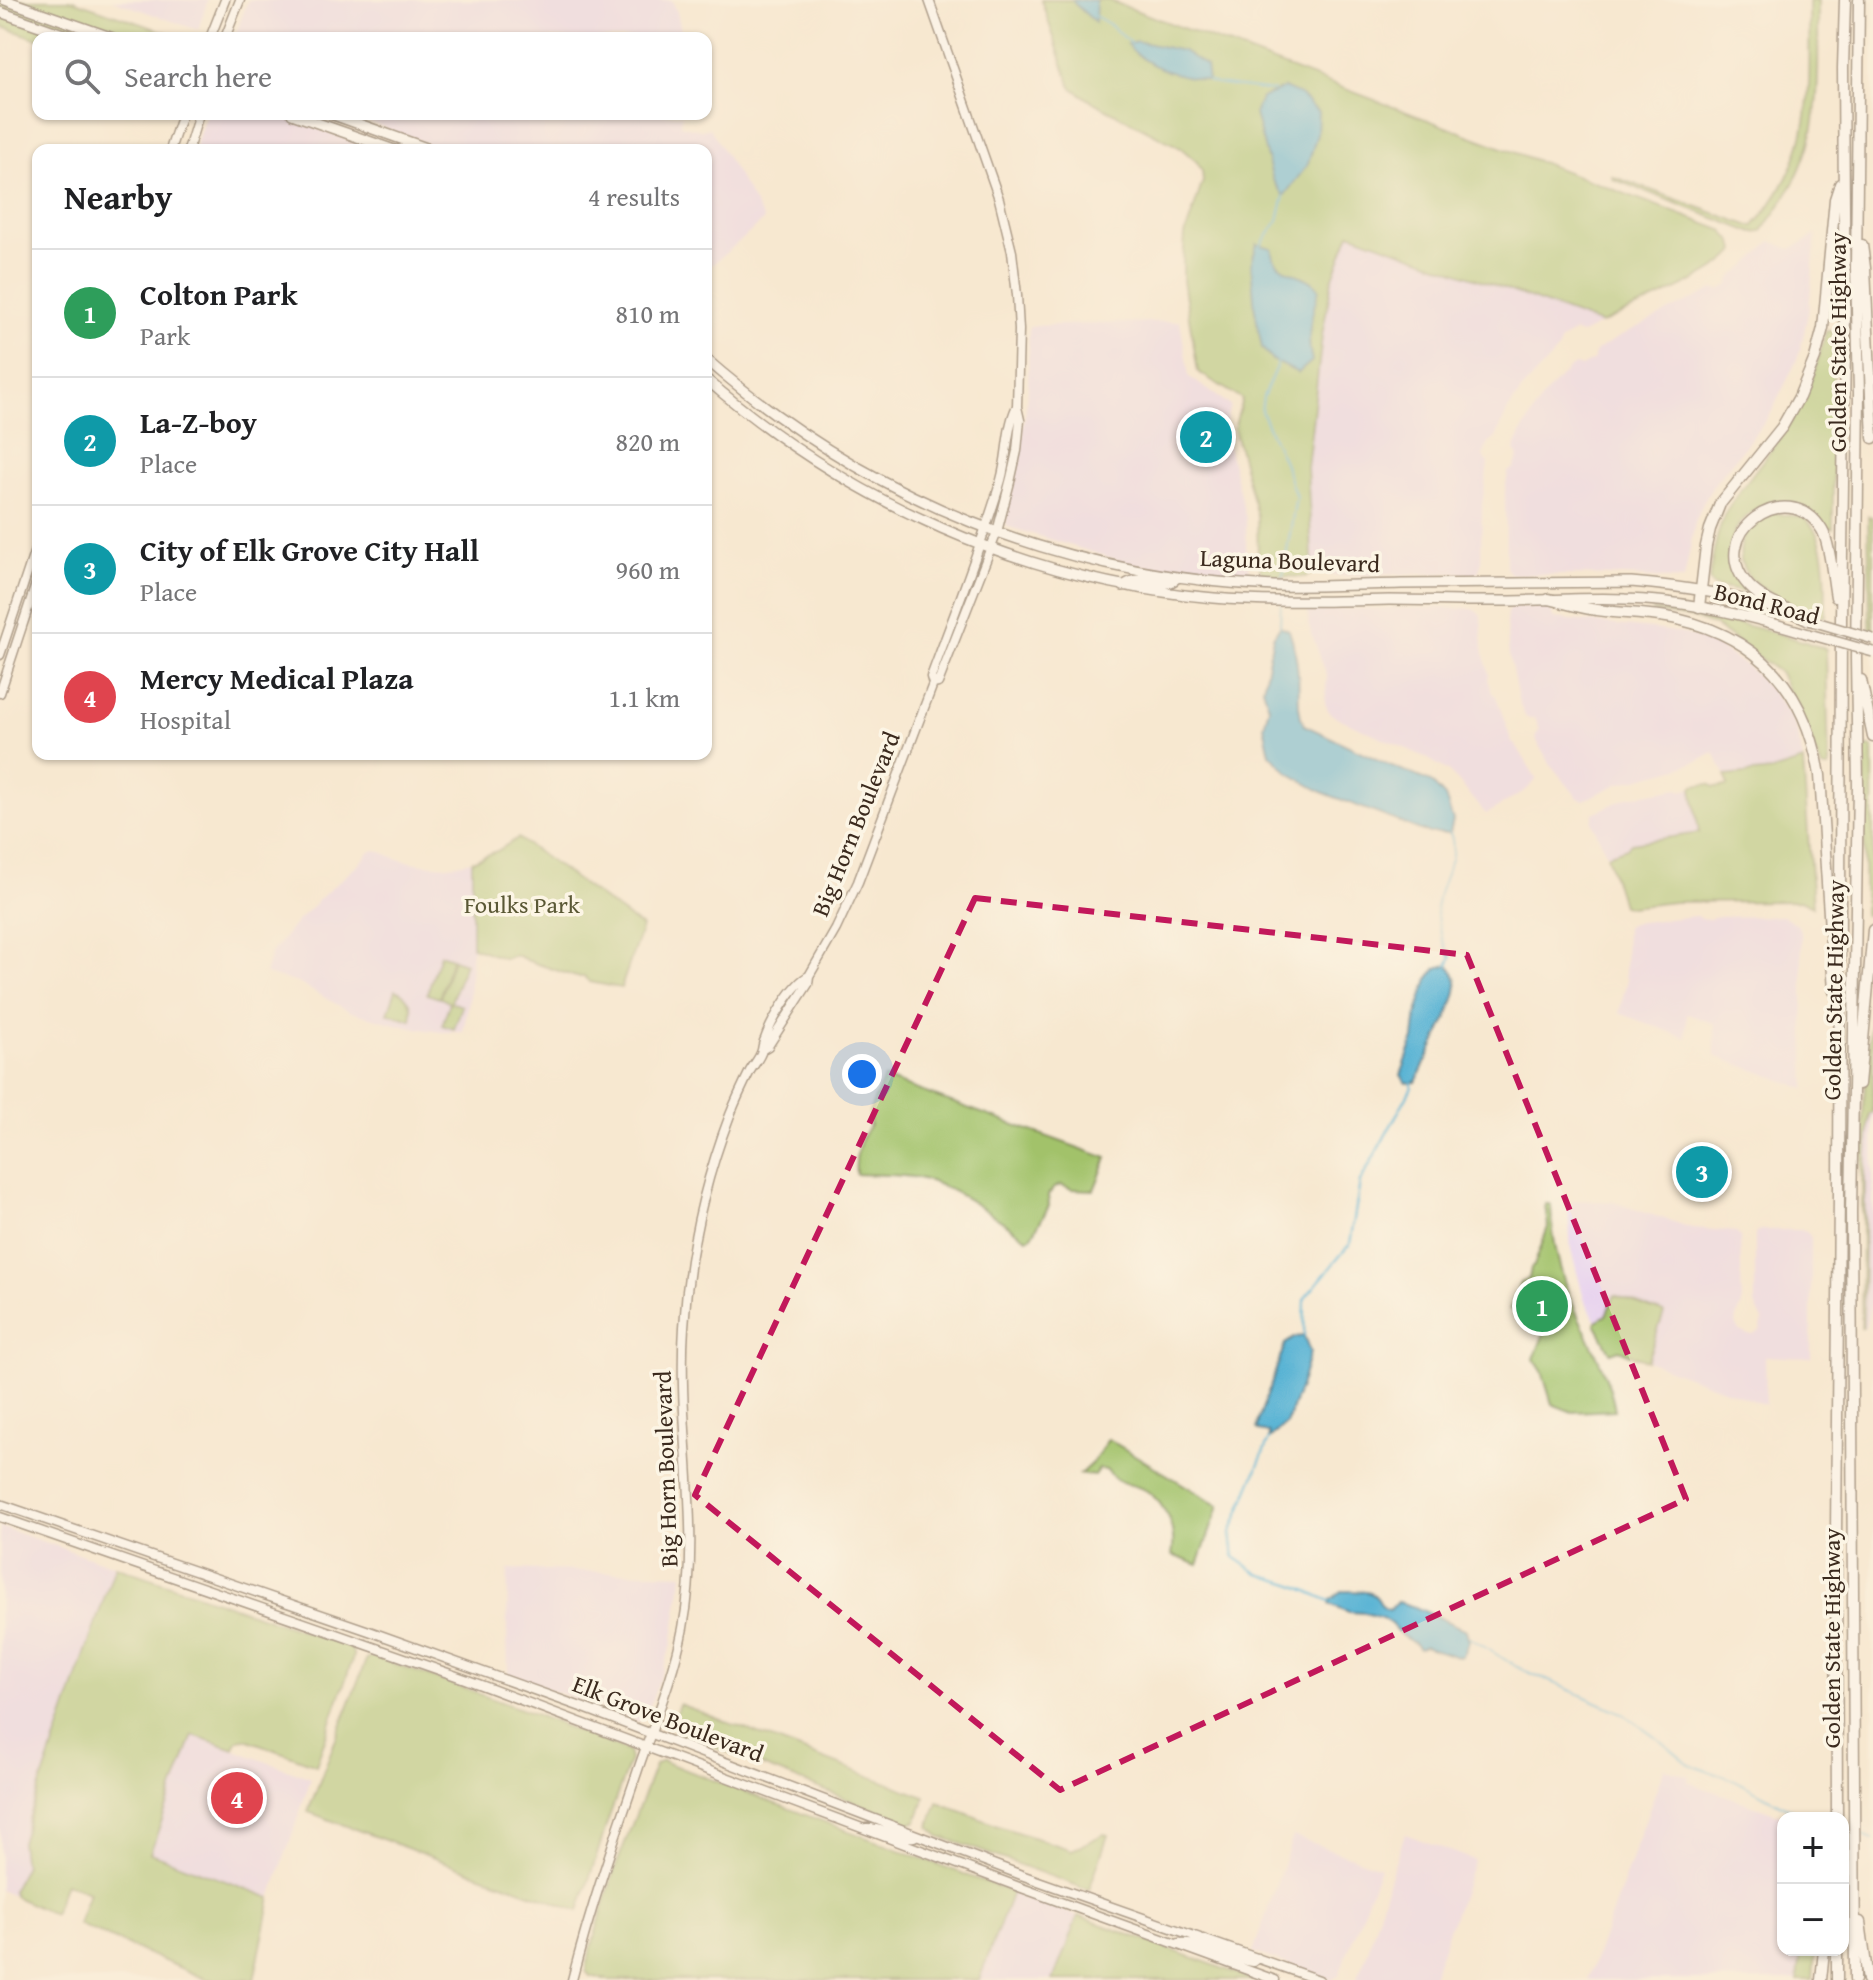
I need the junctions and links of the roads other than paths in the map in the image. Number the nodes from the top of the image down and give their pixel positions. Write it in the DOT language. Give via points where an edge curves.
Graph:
graph roads {
  1 [pos="5,0"];
  2 [pos="225,0"];
  3 [pos="240,0"];
  4 [pos="929,0"];
  5 [pos="1845,0"];
  6 [pos="1859,0"];
  7 [pos="0,12"];
  8 [pos="57,32"];
  9 [pos="96,32"];
  10 [pos="212,32"];
  11 [pos="227,32"];
  12 [pos="180,120"];
  13 [pos="197,120"];
  14 [pos="310,120"];
  15 [pos="348,120"];
  16 [pos="172,144"];
  17 [pos="190,144"];
  18 [pos="380,144"];
  19 [pos="415,144"];
  20 [pos="1843,174"];
  21 [pos="1857,207"];
  22 [pos="712,364"];
  23 [pos="712,384"];
  24 [pos="1017,407"];
  25 [pos="1873,438"];
  26 [pos="985,528"];
  27 [pos="997,532"];
  28 [pos="979,544"];
  29 [pos="990,549"];
  30 [pos="32,559"];
  31 [pos="1178,577"];
  32 [pos="1123,586"];
  33 [pos="1700,591"];
  34 [pos="32,596"];
  35 [pos="1549,599"];
  36 [pos="1699,607"];
  37 [pos="1809,620"];
  38 [pos="1841,620"];
  39 [pos="951,623"];
  40 [pos="1873,639"];
  41 [pos="1873,652"];
  42 [pos="0,655"];
  43 [pos="1856,658"];
  44 [pos="947,662"];
  45 [pos="933,684"];
  46 [pos="0,693"];
  47 [pos="1873,737"];
  48 [pos="1873,930"];
  49 [pos="809,976"];
  50 [pos="792,991"];
  51 [pos="779,1029"];
  52 [pos="763,1049"];
  53 [pos="1840,1082"];
  54 [pos="1852,1122"];
  55 [pos="0,1504"];
  56 [pos="0,1517"];
  57 [pos="650,1735"];
  58 [pos="646,1746"];
  59 [pos="1837,1812"];
  60 [pos="861,1828"];
  61 [pos="918,1837"];
  62 [pos="915,1848"];
  63 [pos="987,1863"];
  64 [pos="1855,1882"];
  65 [pos="1177,1944"];
  66 [pos="1823,1956"];
  67 [pos="1837,1956"];
  68 [pos="1258,1958"];
  69 [pos="572,1980"];
  70 [pos="1275,1980"];
  71 [pos="1319,1980"];
  72 [pos="1821,1980"];
  73 [pos="1837,1980"];
  74 [pos="1855,1980"];
  75 [pos="1868,1980"];
  1 -- 9 [label="main road"];
  2 -- 10 [label="main road"];
  3 -- 11 [label="main road"];
  4 -- 24 [label="main road, Big Horn Boulevard" via="1006,223 1018,309"];
  5 -- 20 [label="highway, Golden State Highway"];
  6 -- 21 [label="highway, Golden State Highway"];
  7 -- 8 [label="main road"];
  12 -- 16 [label="main road"];
  13 -- 17 [label="main road"];
  14 -- 18 [label="main road"];
  15 -- 19 [label="main road"];
  20 -- 33 [label="highway" via="1835,199 1823,328 1815,358 1782,427 1720,504 1710,529"];
  20 -- 38 [label="highway, Golden State Highway"];
  21 -- 25 [label="highway"];
  21 -- 43 [label="highway, Golden State Highway"];
  22 -- 26 [label="main road, Laguna Boulevard" via="828,451 910,497"];
  23 -- 28 [label="main road, Laguna Boulevard" via="821,465 901,510"];
  24 -- 26 [label="main road, Big Horn Boulevard"];
  24 -- 27 [label="main road, Big Horn Boulevard" via="1017,451"];
  26 -- 27 [label="main road, Laguna Boulevard"];
  26 -- 28 [label="main road, Big Horn Boulevard"];
  27 -- 29 [label="main road, Big Horn Boulevard"];
  27 -- 31 [label="main road, Laguna Boulevard" via="1070,556"];
  28 -- 29 [label="main road, Laguna Boulevard"];
  28 -- 39 [label="main road, Big Horn Boulevard"];
  29 -- 32 [label="main road, Laguna Boulevard"];
  29 -- 44 [label="main road, Big Horn Boulevard"];
  30 -- 42 [label="main road"];
  31 -- 32 [label="main road" via="1164,584 1135,580"];
  31 -- 33 [label="main road, Laguna Boulevard" via="1272,586 1631,582"];
  32 -- 35 [label="main road, Laguna Boulevard" via="1288,602"];
  33 -- 36 [label="highway"];
  33 -- 37 [label="main road, Laguna Boulevard"];
  34 -- 46 [label="main road"];
  35 -- 36 [label="main road, Laguna Boulevard" via="1626,599"];
  35 -- 53 [label="highway" via="1704,626 1759,657 1794,698 1816,748 1820,775"];
  36 -- 41 [label="main road, Bond Road, bridge"];
  37 -- 38 [label="highway" via="1750,588 1741,575 1737,544 1753,518 1767,510 1798,510 1822,530"];
  37 -- 40 [label="main road, Laguna Boulevard, bridge"];
  38 -- 53 [label="highway, Golden State Highway"];
  39 -- 44 [label="main road"];
  39 -- 45 [label="main road, Big Horn Boulevard"];
  43 -- 47 [label="highway"];
  43 -- 54 [label="highway, Golden State Highway"];
  44 -- 45 [label="main road, Big Horn Boulevard"];
  45 -- 49 [label="main road, Big Horn Boulevard" via="853,892"];
  48 -- 54 [label="highway"];
  49 -- 50 [label="main road, Big Horn Boulevard"];
  49 -- 51 [label="main road, Big Horn Boulevard"];
  50 -- 51 [label="main road"];
  50 -- 52 [label="main road, Big Horn Boulevard"];
  51 -- 52 [label="main road, Big Horn Boulevard"];
  52 -- 57 [label="main road, Big Horn Boulevard" via="724,1131 693,1244 682,1364 690,1573 679,1647"];
  53 -- 59 [label="highway, Golden State Highway"];
  54 -- 64 [label="highway, Golden State Highway"];
  55 -- 57 [label="main road, Elk Grove Boulevard"];
  56 -- 58 [label="main road, Elk Grove Boulevard"];
  57 -- 58 [label="main road, Big Horn Boulevard"];
  57 -- 61 [label="main road, Elk Grove Boulevard"];
  58 -- 60 [label="main road, Elk Grove Boulevard"];
  58 -- 69 [label="main road, Big Horn Boulevard"];
  60 -- 61 [label="main road"];
  60 -- 62 [label="main road, Elk Grove Boulevard"];
  61 -- 63 [label="main road, Elk Grove Boulevard"];
  62 -- 63 [label="main road" via="926,1846"];
  62 -- 65 [label="main road, Elk Grove Boulevard"];
  63 -- 68 [label="main road, Elk Grove Boulevard"];
  64 -- 74 [label="highway, Golden State Highway"];
  64 -- 75 [label="highway"];
  65 -- 68 [label="main road" via="1187,1942 1239,1960"];
  65 -- 70 [label="main road, Elk Grove Boulevard"];
  66 -- 72 [label="highway"];
  67 -- 73 [label="highway"];
  68 -- 71 [label="main road, Elk Grove Boulevard"];
}
